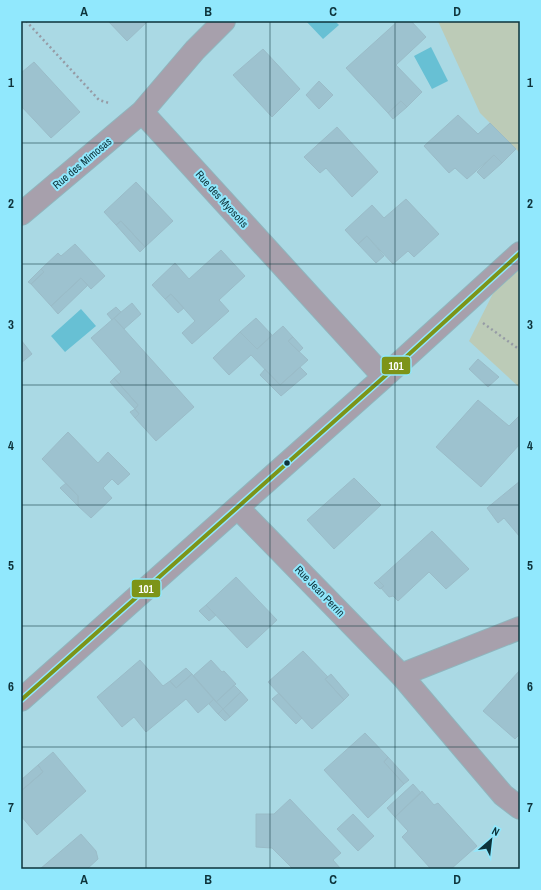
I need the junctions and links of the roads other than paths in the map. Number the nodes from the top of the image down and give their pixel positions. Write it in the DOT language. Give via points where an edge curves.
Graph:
graph roads {
  1 [pos="224,21"];
  2 [pos="142,112"];
  3 [pos="21,214"];
  4 [pos="520,253"];
  5 [pos="384,377"];
  6 [pos="238,508"];
  7 [pos="520,628"];
  8 [pos="401,675"];
  9 [pos="21,700"];
  10 [pos="520,808"];
  1 -- 2 [label="street" via="195,50"];
  2 -- 3 [label="street, Rue des Mimosas"];
  2 -- 5 [label="street, Rue des Myosotis"];
  4 -- 5 [label="street"];
  5 -- 6 [label="street"];
  6 -- 8 [label="street, Rue Jean Perrin"];
  6 -- 9 [label="street"];
  7 -- 8 [label="street"];
  8 -- 10 [label="street, Rue Jean Perrin" via="503,794"];
}
